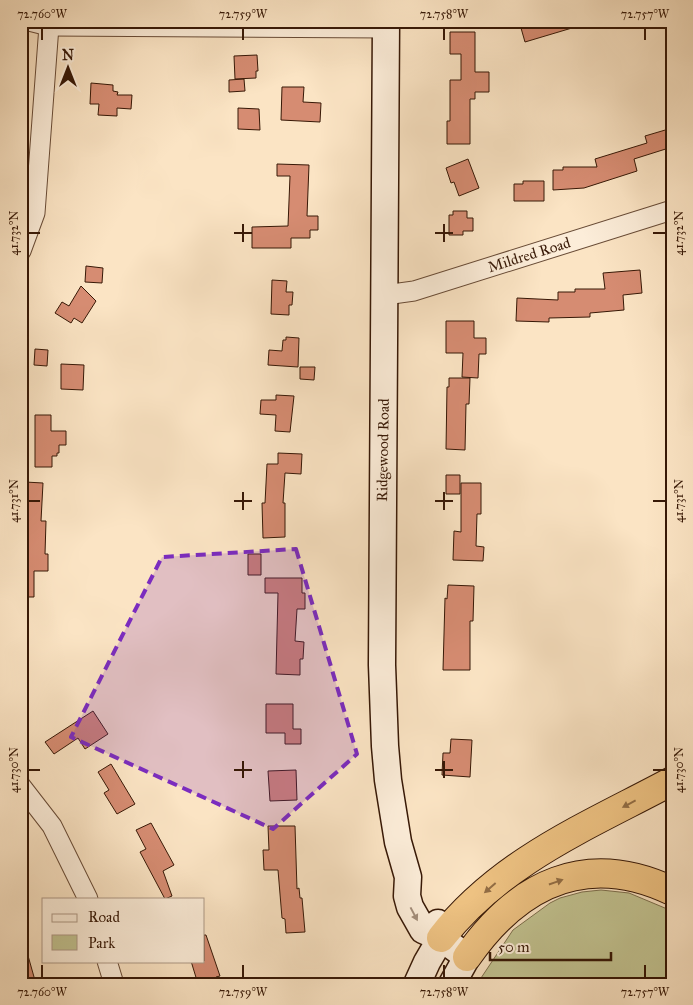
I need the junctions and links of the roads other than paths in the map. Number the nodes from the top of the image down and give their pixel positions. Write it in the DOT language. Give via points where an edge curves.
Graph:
graph roads {
  1 [pos="29,21"];
  2 [pos="386,25"];
  3 [pos="49,26"];
  4 [pos="672,210"];
  5 [pos="21,251"];
  6 [pos="385,295"];
  7 [pos="672,781"];
  8 [pos="21,786"];
  9 [pos="672,891"];
  10 [pos="88,898"];
  11 [pos="441,938"];
  12 [pos="467,957"];
  13 [pos="107,962"];
  14 [pos="114,984"];
  15 [pos="417,984"];
  16 [pos="452,984"];
  1 -- 3 [label="street"];
  2 -- 3 [label="street"];
  2 -- 6 [label="main road, Ridgewood Road"];
  3 -- 5 [label="street" via="35,213"];
  4 -- 6 [label="street, Mildred Road" via="414,291"];
  6 -- 11 [label="main road, Ridgewood Road" via="383,714 389,796 408,877 408,901 420,927"];
  7 -- 11 [label="highway, one-way" via="515,868 480,897"];
  8 -- 10 [label="street" via="52,826"];
  12 -- 9 [label="highway, one-way" via="516,903 561,880 611,873 640,878"];
  11 -- 12 [label="main road, Ridgewood Road"];
  11 -- 15 [label="main road"];
  12 -- 16 [label="main road"];
  13 -- 14 [label="street"];
}
